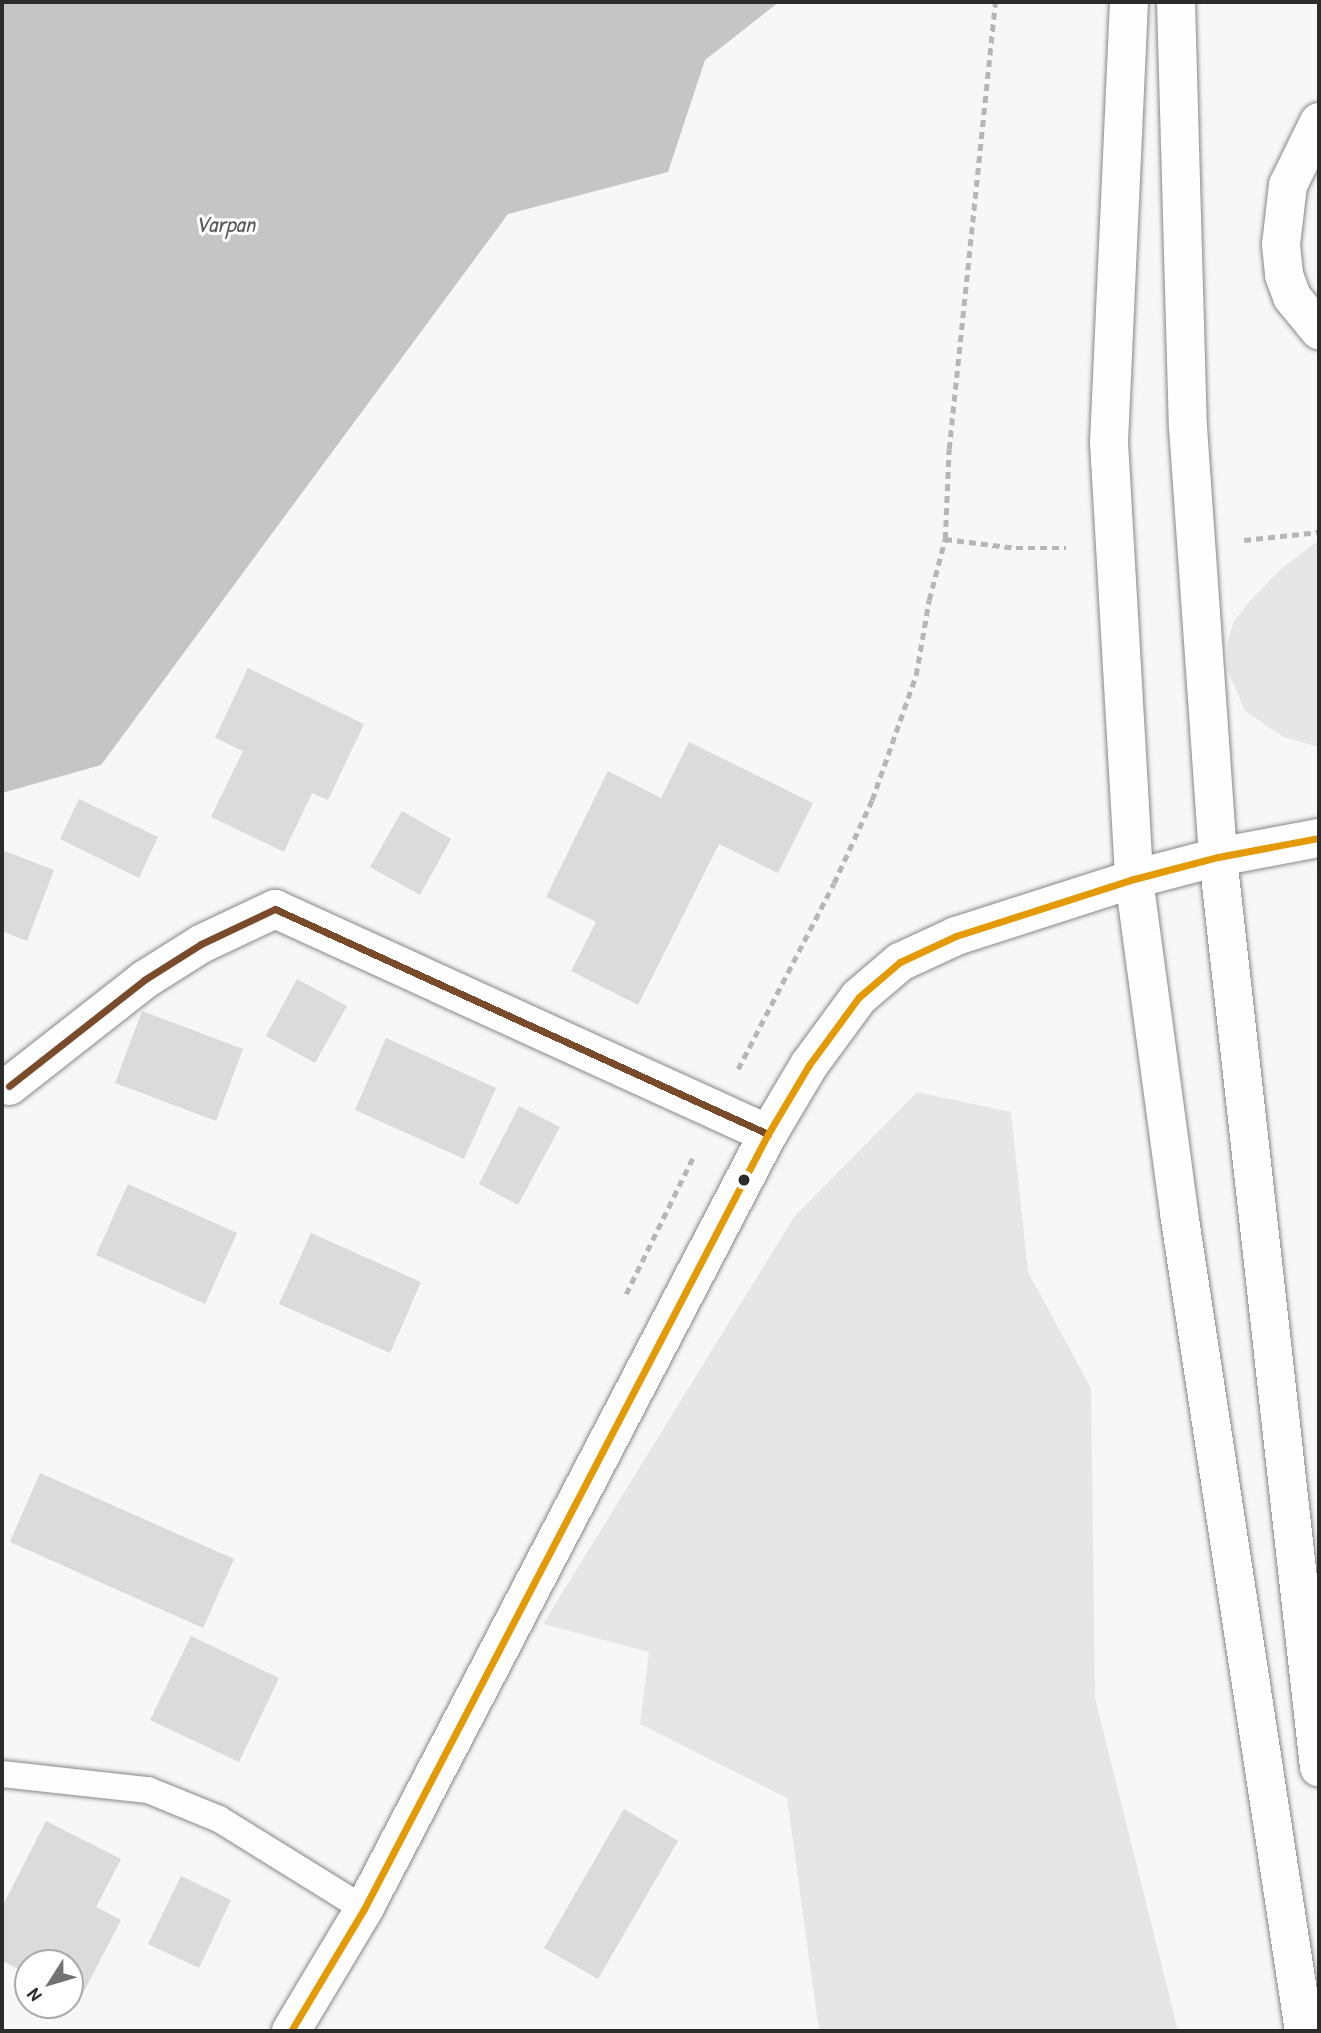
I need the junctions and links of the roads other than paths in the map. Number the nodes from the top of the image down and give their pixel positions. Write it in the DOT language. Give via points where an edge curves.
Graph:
graph roads {
  1 [pos="1129,2"];
  2 [pos="1176,2"];
  3 [pos="1319,122"];
  4 [pos="1319,330"];
  5 [pos="1319,838"];
  6 [pos="1218,857"];
  7 [pos="1134,879"];
  8 [pos="9,1086"];
  9 [pos="768,1134"];
  10 [pos="1319,1768"];
  11 [pos="2,1774"];
  12 [pos="364,1909"];
  13 [pos="292,2031"];
  14 [pos="1304,2031"];
  1 -- 7 [label="main road" via="1109,442"];
  2 -- 6 [label="main road" via="1188,427"];
  3 -- 4 [label="main road" via="1288,185 1281,245 1292,297"];
  5 -- 6 [label="main road"];
  6 -- 7 [label="main road"];
  6 -- 10 [label="main road"];
  7 -- 9 [label="main road" via="956,936 900,962 859,998 809,1065"];
  7 -- 14 [label="main road" via="1179,1213"];
  8 -- 9 [label="main road" via="144,980 201,944 275,909"];
  9 -- 12 [label="main road"];
  11 -- 12 [label="lane" via="148,1790 219,1819"];
  12 -- 13 [label="main road"];
}
